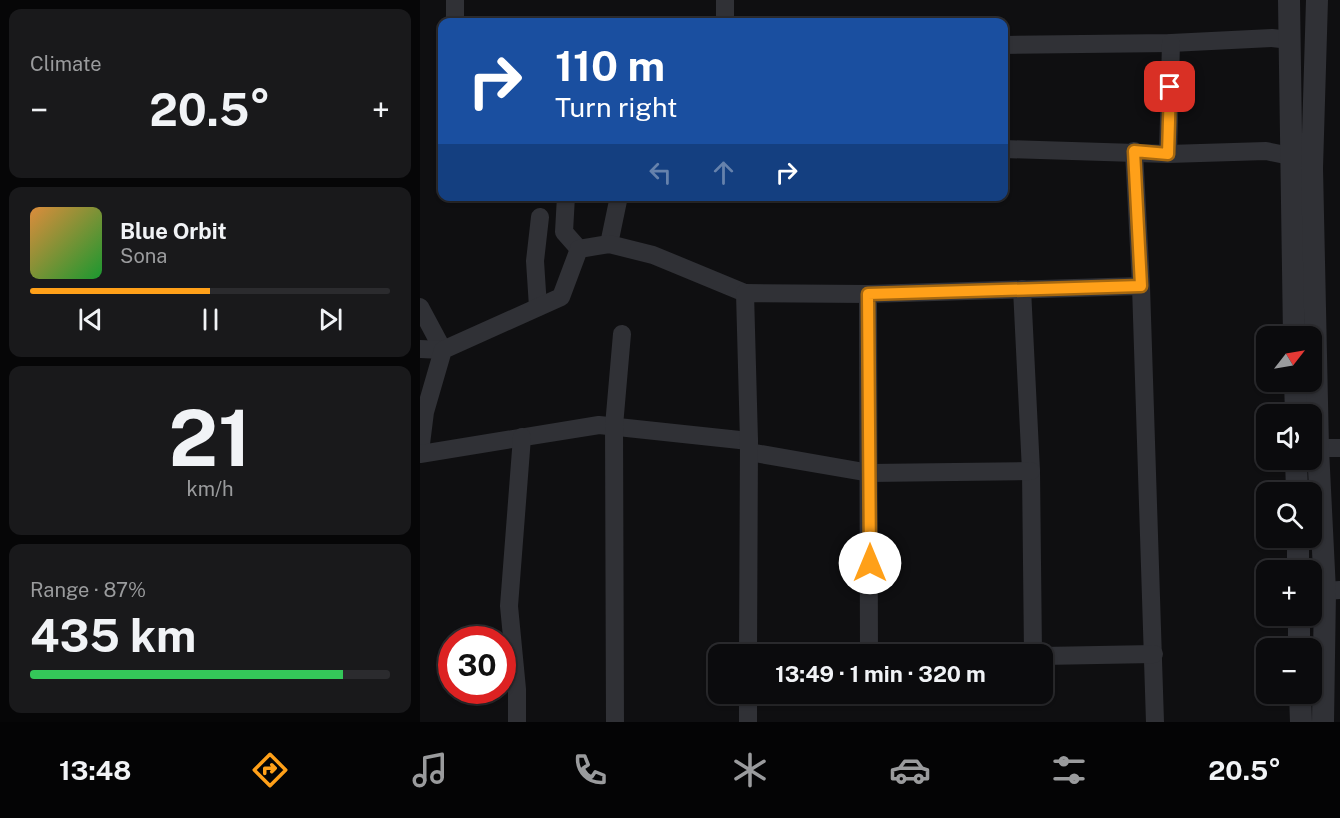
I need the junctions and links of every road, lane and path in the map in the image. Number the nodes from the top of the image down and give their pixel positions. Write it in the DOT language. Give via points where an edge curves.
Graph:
graph roads {
  1 [pos="455,0"];
  2 [pos="725,0"];
  3 [pos="1289,0"];
  4 [pos="1317,0"];
  5 [pos="455,18"];
  6 [pos="725,18"];
  7 [pos="1290,40"];
  8 [pos="1171,43"];
  9 [pos="1008,45"];
  10 [pos="1008,149"];
  11 [pos="1134,151"];
  12 [pos="1168,154"];
  13 [pos="1302,158"];
  14 [pos="566,201"];
  15 [pos="618,201"];
  16 [pos="540,217"];
  17 [pos="609,244"];
  18 [pos="579,249"];
  19 [pos="1141,286"];
  20 [pos="1022,289"];
  21 [pos="745,293"];
  22 [pos="868,294"];
  23 [pos="420,307"];
  24 [pos="538,307"];
  25 [pos="1294,326"];
  26 [pos="622,334"];
  27 [pos="420,350"];
  28 [pos="443,350"];
  29 [pos="614,426"];
  30 [pos="522,437"];
  31 [pos="749,446"];
  32 [pos="1323,448"];
  33 [pos="420,453"];
  34 [pos="1031,471"];
  35 [pos="870,473"];
  36 [pos="1325,591"];
  37 [pos="748,644"];
  38 [pos="870,644"];
  39 [pos="1033,644"];
  40 [pos="1154,654"];
  41 [pos="1053,656"];
  42 [pos="748,704"];
  43 [pos="1300,704"];
  44 [pos="517,722"];
  45 [pos="615,722"];
  46 [pos="748,722"];
  47 [pos="1155,722"];
  48 [pos="1301,722"];
  49 [pos="1323,722"];
  1 -- 5 [label="street"];
  2 -- 6 [label="street"];
  3 -- 7 [label="street"];
  4 -- 13 [label="street"];
  7 -- 8 [label="street"];
  7 -- 13 [label="street"];
  8 -- 9 [label="street"];
  8 -- 12 [label="street"];
  10 -- 11 [label="street"];
  11 -- 12 [label="street"];
  11 -- 19 [label="street"];
  12 -- 13 [label="street" via="1266,151"];
  13 -- 25 [label="street"];
  13 -- 32 [label="street"];
  14 -- 18 [label="street" via="564,232"];
  15 -- 17 [label="street"];
  16 -- 24 [label="street" via="535,261"];
  17 -- 18 [label="street"];
  17 -- 21 [label="street" via="653,255"];
  18 -- 24 [label="street" via="561,297"];
  19 -- 20 [label="street"];
  19 -- 40 [label="street"];
  20 -- 22 [label="street"];
  20 -- 34 [label="street"];
  21 -- 22 [label="street"];
  21 -- 31 [label="street"];
  22 -- 35 [label="street"];
  23 -- 28 [label="street"];
  24 -- 28 [label="street"];
  26 -- 29 [label="street"];
  27 -- 28 [label="street"];
  28 -- 33 [label="street" via="425,412"];
  29 -- 30 [label="street"];
  29 -- 31 [label="street"];
  29 -- 45 [label="street"];
  30 -- 33 [label="street"];
  30 -- 44 [label="street" via="508,606 518,688"];
  31 -- 35 [label="street"];
  31 -- 37 [label="street"];
  32 -- 36 [label="street"];
  34 -- 35 [label="street"];
  34 -- 39 [label="street"];
  35 -- 38 [label="street"];
  36 -- 49 [label="street"];
  40 -- 41 [label="street"];
  40 -- 47 [label="street"];
  42 -- 46 [label="street"];
  43 -- 48 [label="street"];
}
